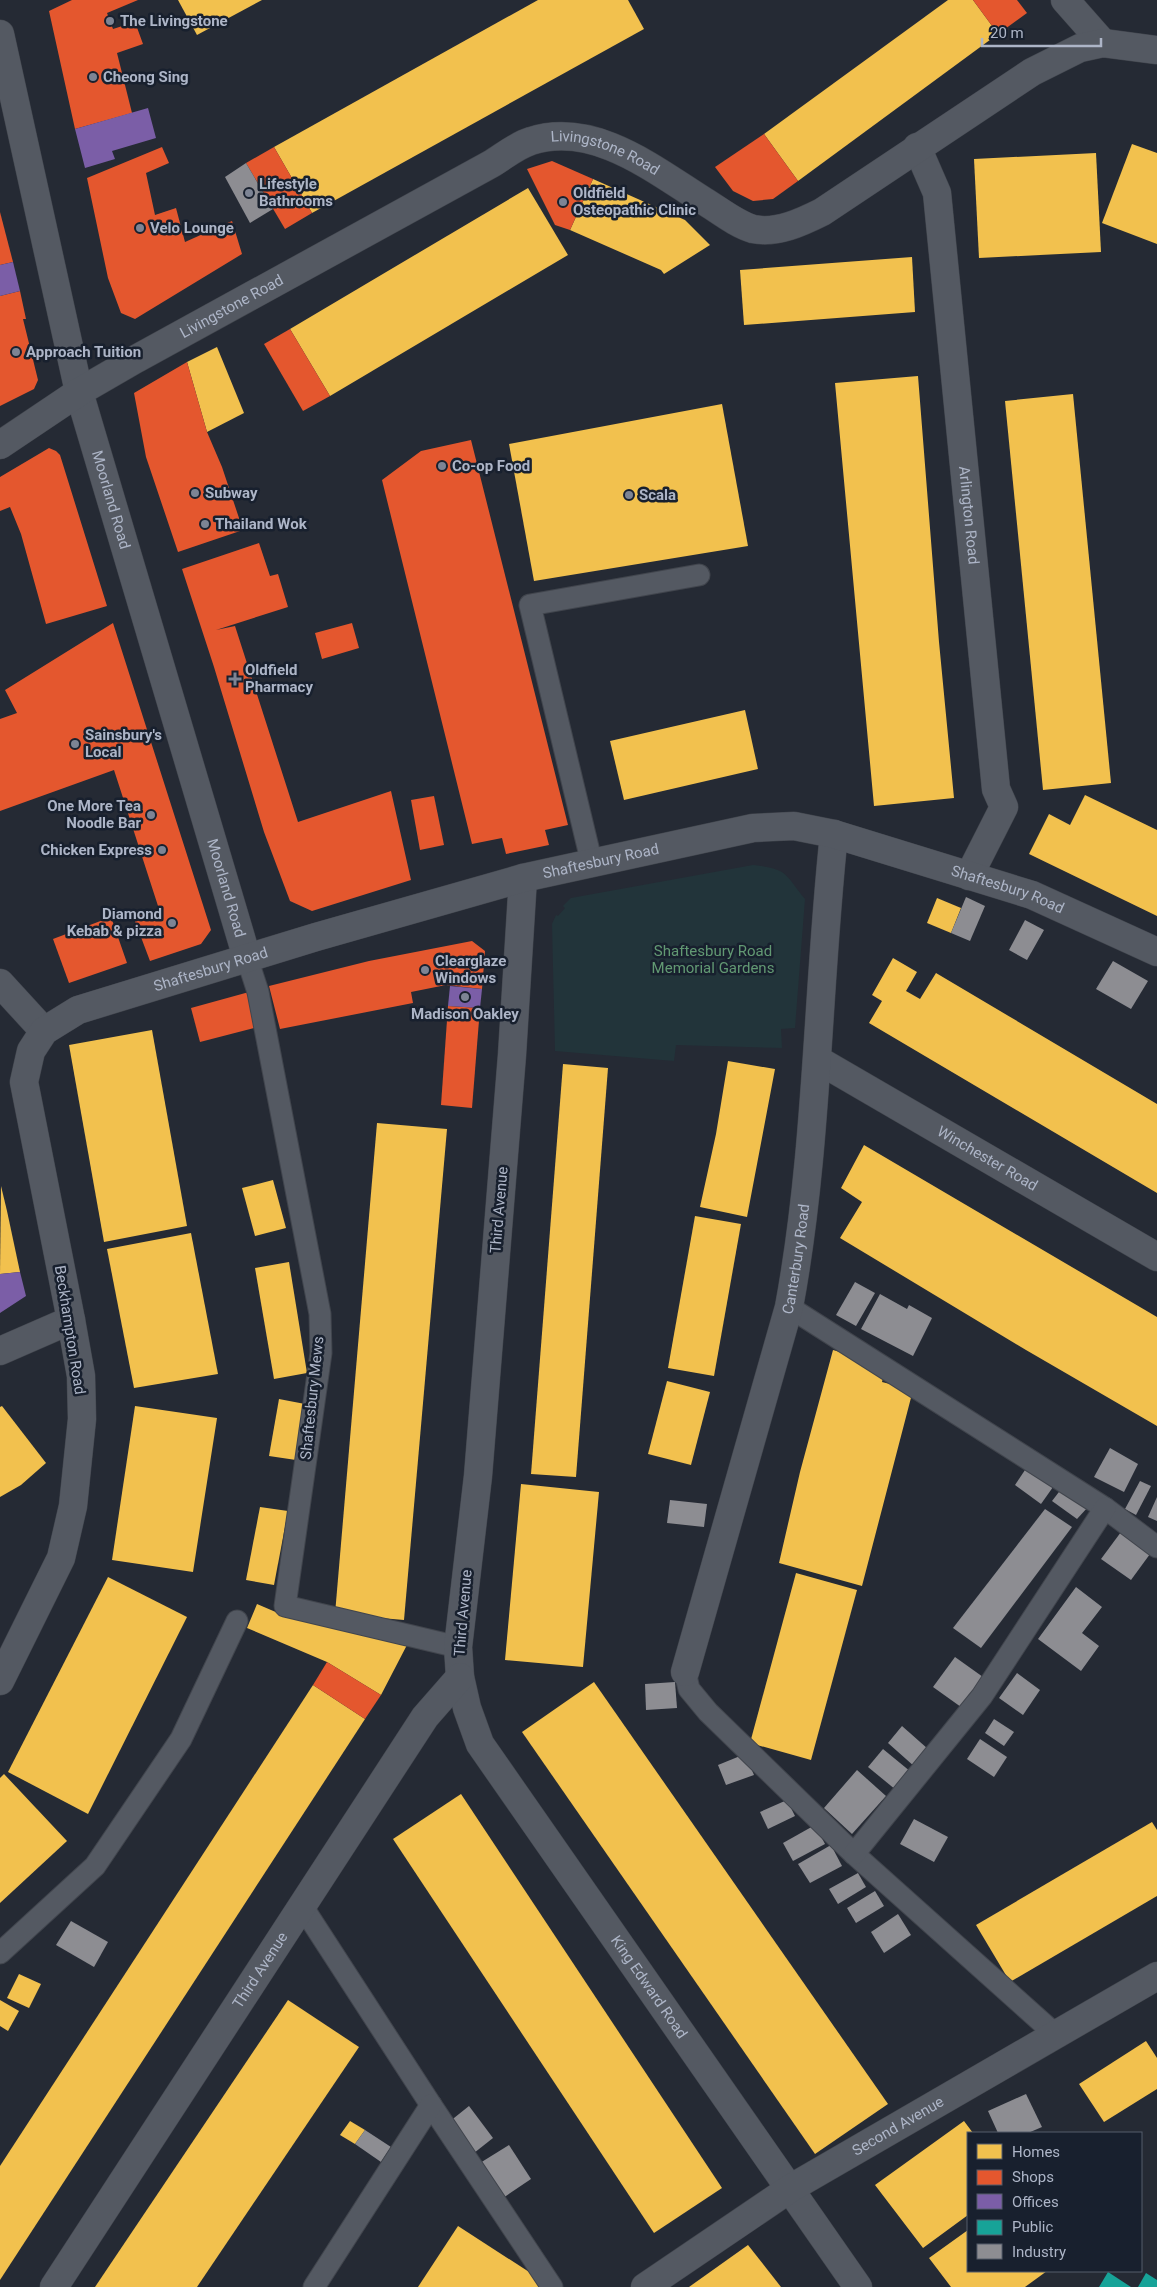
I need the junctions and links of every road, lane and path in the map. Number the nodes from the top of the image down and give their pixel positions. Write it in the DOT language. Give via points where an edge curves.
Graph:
graph roads {
  1 [pos="1065,0"];
  2 [pos="0,34"];
  3 [pos="1103,43"];
  4 [pos="1157,50"];
  5 [pos="917,147"];
  6 [pos="79,392"];
  7 [pos="0,445"];
  8 [pos="699,575"];
  9 [pos="834,834"];
  10 [pos="592,864"];
  11 [pos="969,876"];
  12 [pos="523,878"];
  13 [pos="1157,952"];
  14 [pos="247,958"];
  15 [pos="0,983"];
  16 [pos="44,1031"];
  17 [pos="818,1060"];
  18 [pos="1157,1257"];
  19 [pos="790,1307"];
  20 [pos="72,1320"];
  21 [pos="0,1351"];
  22 [pos="1105,1508"];
  23 [pos="1157,1547"];
  24 [pos="237,1622"];
  25 [pos="458,1646"];
  26 [pos="685,1672"];
  27 [pos="460,1677"];
  28 [pos="0,1681"];
  29 [pos="854,1854"];
  30 [pos="302,1906"];
  31 [pos="0,1953"];
  32 [pos="1157,1976"];
  33 [pos="1055,2034"];
  34 [pos="431,2105"];
  35 [pos="791,2188"];
  36 [pos="54,2287"];
  37 [pos="314,2287"];
  38 [pos="552,2287"];
  39 [pos="645,2287"];
  40 [pos="858,2287"];
  1 -- 3 [label="street"];
  2 -- 6 [label="street, Moorland Road"];
  3 -- 4 [label="street, Livingstone Road"];
  3 -- 5 [label="street, Livingstone Road" via="1080,48 1032,72"];
  5 -- 6 [label="street, Livingstone Road" via="822,212 799,224 778,229 754,229 612,146 583,137 554,135 528,142"];
  5 -- 11 [label="street, Arlington Road" via="937,193 996,789 1004,807"];
  6 -- 7 [label="street, Livingstone Road"];
  6 -- 14 [label="street, Moorland Road"];
  8 -- 10 [label="lane" via="530,605"];
  9 -- 10 [label="street, Shaftesbury Road" via="794,826 753,828"];
  9 -- 11 [label="street, Shaftesbury Road"];
  9 -- 17 [label="street, Canterbury Road"];
  10 -- 12 [label="street, Shaftesbury Road"];
  11 -- 13 [label="street, Shaftesbury Road" via="1032,895"];
  12 -- 14 [label="street, Shaftesbury Road"];
  12 -- 25 [label="street, Third Avenue" via="478,1476"];
  14 -- 16 [label="street, Shaftesbury Road" via="78,1010"];
  14 -- 25 [label="lane, Shaftesbury Mews" via="258,992 320,1314 321,1353 284,1606"];
  15 -- 16 [label="street"];
  16 -- 20 [label="street, Beckhampton Road" via="31,1051 24,1082"];
  17 -- 18 [label="street, Winchester Road"];
  17 -- 19 [label="street, Canterbury Road"];
  19 -- 22 [label="lane"];
  19 -- 26 [label="street, Canterbury Road"];
  20 -- 21 [label="street"];
  20 -- 28 [label="street, Beckhampton Road" via="81,1376 82,1419 73,1506 61,1558"];
  22 -- 23 [label="lane"];
  22 -- 29 [label="lane" via="982,1696"];
  24 -- 31 [label="lane" via="181,1739 95,1866"];
  25 -- 27 [label="street, Third Avenue"];
  26 -- 29 [label="lane" via="689,1689 708,1712"];
  27 -- 30 [label="street, Third Avenue" via="425,1717"];
  27 -- 35 [label="street, King Edward Road" via="480,1744"];
  29 -- 33 [label="lane"];
  30 -- 34 [label="lane"];
  30 -- 36 [label="street, Third Avenue"];
  32 -- 33 [label="street, Second Avenue"];
  33 -- 35 [label="street, Second Avenue"];
  34 -- 37 [label="lane"];
  34 -- 38 [label="lane"];
  35 -- 39 [label="street, Second Avenue"];
  35 -- 40 [label="street, King Edward Road"];
}
